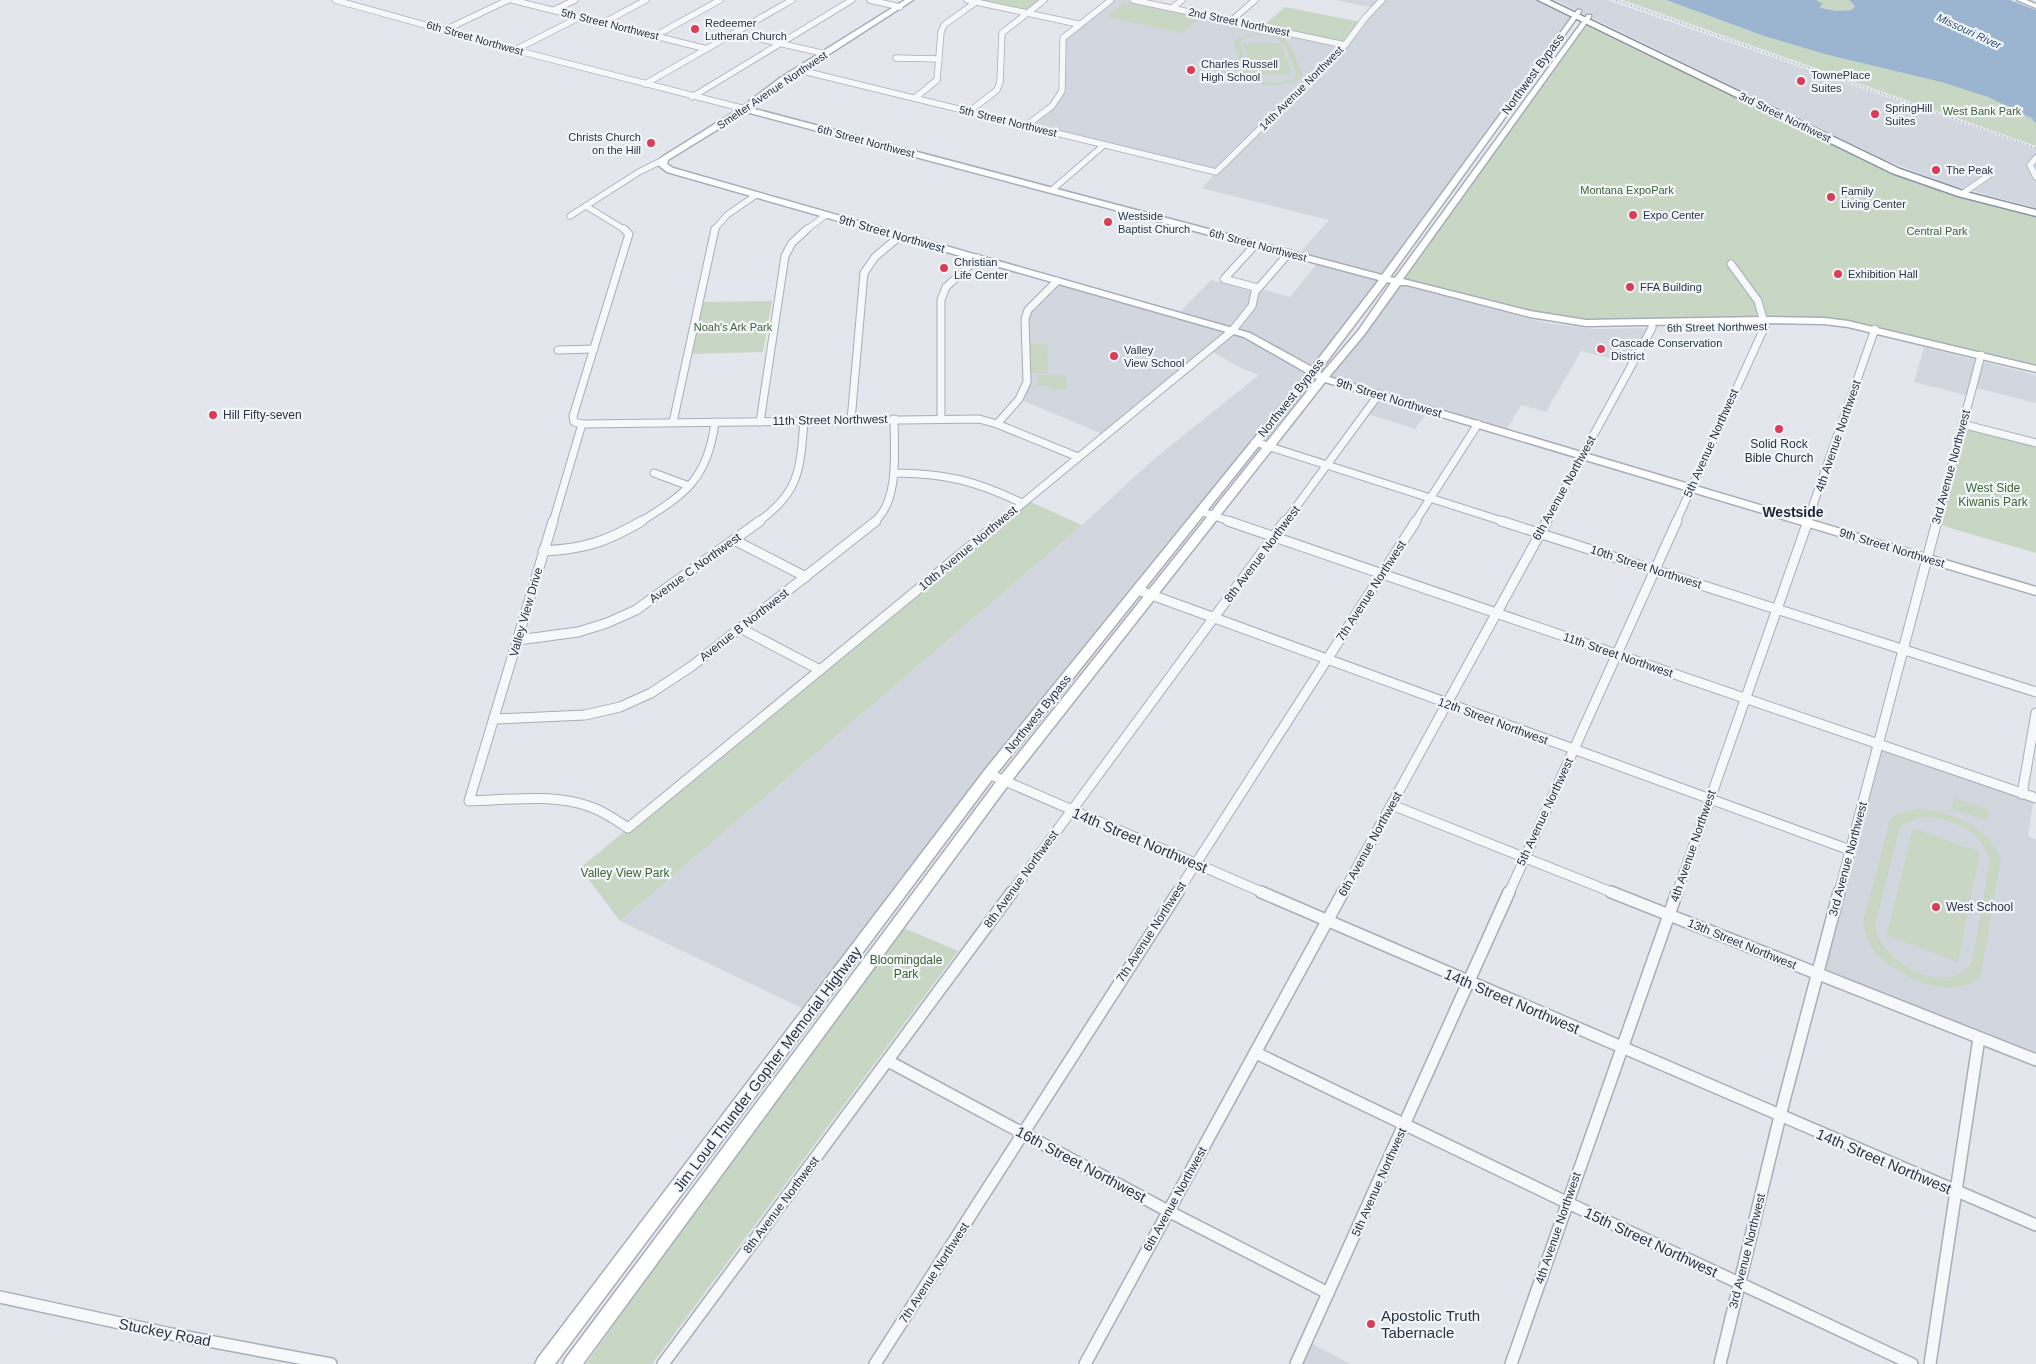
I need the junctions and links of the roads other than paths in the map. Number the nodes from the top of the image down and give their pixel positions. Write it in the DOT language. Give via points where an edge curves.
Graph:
graph roads {
  1 [pos="335,0"];
  2 [pos="508,0"];
  3 [pos="512,0"];
  4 [pos="575,0"];
  5 [pos="646,0"];
  6 [pos="720,0"];
  7 [pos="792,0"];
  8 [pos="852,0"];
  9 [pos="870,0"];
  10 [pos="910,0"];
  11 [pos="967,0"];
  12 [pos="1044,0"];
  13 [pos="1111,0"];
  14 [pos="1133,0"];
  15 [pos="1182,0"];
  16 [pos="1255,0"];
  17 [pos="1382,0"];
  18 [pos="1542,0"];
  19 [pos="1554,0"];
  20 [pos="2020,0"];
  21 [pos="976,2"];
  22 [pos="900,6"];
  23 [pos="2036,6"];
  24 [pos="1172,8"];
  25 [pos="554,10"];
  26 [pos="1026,13"];
  27 [pos="1582,16"];
  28 [pos="580,17"];
  29 [pos="1231,20"];
  30 [pos="603,23"];
  31 [pos="1078,24"];
  32 [pos="445,30"];
  33 [pos="735,33"];
  34 [pos="655,36"];
  35 [pos="780,43"];
  36 [pos="1345,45"];
  37 [pos="707,49"];
  38 [pos="515,50"];
  39 [pos="826,54"];
  40 [pos="896,58"];
  41 [pos="939,59"];
  42 [pos="799,70"];
  43 [pos="645,84"];
  44 [pos="692,97"];
  45 [pos="914,98"];
  46 [pos="745,109"];
  47 [pos="970,111"];
  48 [pos="1027,126"];
  49 [pos="1104,145"];
  50 [pos="2036,158"];
  51 [pos="664,162"];
  52 [pos="1216,172"];
  53 [pos="1989,176"];
  54 [pos="2036,177"];
  55 [pos="1052,190"];
  56 [pos="1965,192"];
  57 [pos="756,195"];
  58 [pos="586,206"];
  59 [pos="2036,211"];
  60 [pos="826,215"];
  61 [pos="570,216"];
  62 [pos="900,236"];
  63 [pos="1256,244"];
  64 [pos="1289,253"];
  65 [pos="978,258"];
  66 [pos="1731,264"];
  67 [pos="1385,278"];
  68 [pos="1057,281"];
  69 [pos="1398,282"];
  70 [pos="1258,288"];
  71 [pos="1765,323"];
  72 [pos="1652,326"];
  73 [pos="1232,331"];
  74 [pos="1874,332"];
  75 [pos="594,349"];
  76 [pos="558,350"];
  77 [pos="1980,358"];
  78 [pos="2036,369"];
  79 [pos="1311,373"];
  80 [pos="2036,375"];
  81 [pos="1323,378"];
  82 [pos="1379,394"];
  83 [pos="940,418"];
  84 [pos="894,419"];
  85 [pos="851,420"];
  86 [pos="804,421"];
  87 [pos="673,422"];
  88 [pos="715,422"];
  89 [pos="760,422"];
  90 [pos="578,423"];
  91 [pos="997,424"];
  92 [pos="1478,424"];
  93 [pos="1962,424"];
  94 [pos="1255,442"];
  95 [pos="2036,443"];
  96 [pos="1270,447"];
  97 [pos="1582,455"];
  98 [pos="1078,457"];
  99 [pos="1327,466"];
  100 [pos="654,472"];
  101 [pos="894,473"];
  102 [pos="689,486"];
  103 [pos="1691,488"];
  104 [pos="1431,499"];
  105 [pos="1022,503"];
  106 [pos="1200,511"];
  107 [pos="1214,516"];
  108 [pos="1807,523"];
  109 [pos="1540,533"];
  110 [pos="1275,537"];
  111 [pos="734,540"];
  112 [pos="543,550"];
  113 [pos="1926,558"];
  114 [pos="1654,570"];
  115 [pos="1382,574"];
  116 [pos="806,577"];
  117 [pos="1138,590"];
  118 [pos="2036,591"];
  119 [pos="1151,594"];
  120 [pos="1777,609"];
  121 [pos="1496,613"];
  122 [pos="1214,618"];
  123 [pos="740,628"];
  124 [pos="518,640"];
  125 [pos="1903,649"];
  126 [pos="1616,654"];
  127 [pos="1327,659"];
  128 [pos="820,670"];
  129 [pos="2036,692"];
  130 [pos="1745,699"];
  131 [pos="1447,704"];
  132 [pos="2036,713"];
  133 [pos="496,719"];
  134 [pos="1878,744"];
  135 [pos="1574,750"];
  136 [pos="989,774"];
  137 [pos="1004,781"];
  138 [pos="2022,794"];
  139 [pos="2036,798"];
  140 [pos="1710,799"];
  141 [pos="469,801"];
  142 [pos="1392,805"];
  143 [pos="1072,811"];
  144 [pos="1850,850"];
  145 [pos="1524,857"];
  146 [pos="1195,863"];
  147 [pos="1669,915"];
  148 [pos="1327,921"];
  149 [pos="1818,974"];
  150 [pos="1469,982"];
  151 [pos="1979,1038"];
  152 [pos="1622,1048"];
  153 [pos="1256,1053"];
  154 [pos="2036,1060"];
  155 [pos="888,1061"];
  156 [pos="1780,1116"];
  157 [pos="1405,1124"];
  158 [pos="1023,1133"];
  159 [pos="1956,1191"];
  160 [pos="1568,1202"];
  161 [pos="1168,1211"];
  162 [pos="2036,1225"];
  163 [pos="1739,1284"];
  164 [pos="1328,1294"];
  165 [pos="0,1297"];
  166 [pos="331,1364"];
  167 [pos="544,1364"];
  168 [pos="572,1364"];
  169 [pos="664,1364"];
  170 [pos="875,1364"];
  171 [pos="1086,1364"];
  172 [pos="1296,1364"];
  173 [pos="1511,1364"];
  174 [pos="1720,1364"];
  175 [pos="1912,1364"];
  176 [pos="1930,1364"];
  1 -- 32 [label="street, 6th Street Northwest"];
  2 -- 32 [label="street"];
  3 -- 25 [label="street, 5th Street Northwest"];
  4 -- 25 [label="street"];
  5 -- 30 [label="street"];
  6 -- 34 [label="street"];
  7 -- 33 [label="street"];
  8 -- 35 [label="street"];
  9 -- 22 [label="street"];
  10 -- 22 [label="main road, Smelter Avenue Northwest"];
  11 -- 21 [label="street"];
  12 -- 26 [label="street"];
  13 -- 31 [label="street"];
  14 -- 24 [label="street, 2nd Street Northwest"];
  15 -- 24 [label="street"];
  16 -- 29 [label="street"];
  17 -- 36 [label="street, 14th Avenue Northwest"];
  18 -- 27 [label="highway, 3rd Street Northwest"];
  19 -- 27 [label="highway, 3rd Street Northwest"];
  20 -- 23 [label="main road"];
  21 -- 26 [label="street"];
  21 -- 41 [label="street" via="944,25"];
  22 -- 39 [label="main road, Smelter Avenue Northwest"];
  24 -- 29 [label="street, 2nd Street Northwest"];
  25 -- 28 [label="street, 5th Street Northwest"];
  26 -- 31 [label="street"];
  26 -- 47 [label="street" via="1002,33 998,90"];
  27 -- 56 [label="highway, 3rd Street Northwest" via="1875,161 1920,180"];
  27 -- 67 [label="main road, Northwest Bypass"];
  27 -- 69 [label="main road, Northwest Bypass"];
  28 -- 30 [label="street, 5th Street Northwest"];
  28 -- 38 [label="street"];
  29 -- 36 [label="street, 2nd Street Northwest"];
  30 -- 34 [label="street, 5th Street Northwest"];
  31 -- 48 [label="street" via="1062,38 1062,91 1059,98"];
  32 -- 38 [label="street, 6th Street Northwest"];
  33 -- 35 [label="street"];
  33 -- 37 [label="street"];
  34 -- 37 [label="street, 5th Street Northwest"];
  35 -- 39 [label="street"];
  35 -- 44 [label="street"];
  36 -- 52 [label="street, 14th Avenue Northwest"];
  37 -- 43 [label="street"];
  38 -- 43 [label="street, 6th Street Northwest"];
  39 -- 42 [label="main road, Smelter Avenue Northwest"];
  40 -- 41 [label="street"];
  41 -- 45 [label="street" via="937,80"];
  42 -- 45 [label="street, 5th Street Northwest"];
  42 -- 46 [label="main road, Smelter Avenue Northwest"];
  43 -- 44 [label="street, 6th Street Northwest"];
  44 -- 46 [label="street, 6th Street Northwest"];
  45 -- 47 [label="street, 5th Street Northwest"];
  46 -- 51 [label="main road, Smelter Avenue Northwest"];
  46 -- 55 [label="main road, 6th Street Northwest"];
  47 -- 48 [label="street, 5th Street Northwest"];
  48 -- 49 [label="street, 5th Street Northwest"];
  49 -- 52 [label="street, 5th Street Northwest"];
  49 -- 55 [label="street"];
  50 -- 54 [label="street" via="2030,165"];
  51 -- 57 [label="main road, 9th Street Northwest" via="670,170"];
  51 -- 58 [label="street" via="639,172"];
  53 -- 56 [label="street"];
  55 -- 63 [label="main road, 6th Street Northwest"];
  56 -- 59 [label="highway, 3rd Street Northwest"];
  57 -- 60 [label="main road, 9th Street Northwest"];
  57 -- 87 [label="street" via="726,215 714,231"];
  58 -- 61 [label="street"];
  58 -- 75 [label="street, Valley View Drive" via="629,234"];
  60 -- 62 [label="main road, 9th Street Northwest"];
  60 -- 89 [label="street" via="796,239 785,256"];
  62 -- 65 [label="main road, 9th Street Northwest"];
  62 -- 85 [label="street" via="868,264 864,273"];
  63 -- 64 [label="main road, 6th Street Northwest"];
  63 -- 70 [label="street" via="1224,279"];
  64 -- 67 [label="main road, 6th Street Northwest"];
  64 -- 70 [label="street, 10th Avenue Northwest"];
  65 -- 68 [label="main road, 9th Street Northwest"];
  65 -- 83 [label="street" via="946,287 941,300"];
  66 -- 71 [label="street" via="1756,300"];
  67 -- 69 [label="main road, 6th Street Northwest"];
  67 -- 79 [label="main road, Northwest Bypass"];
  68 -- 73 [label="main road, 9th Street Northwest"];
  68 -- 91 [label="street" via="1028,310 1025,319 1027,382 1019,399"];
  69 -- 72 [label="main road, 6th Street Northwest" via="1561,326 1595,329"];
  69 -- 81 [label="main road, Northwest Bypass"];
  70 -- 73 [label="street, 10th Avenue Northwest" via="1247,314"];
  71 -- 72 [label="main road, 6th Street Northwest"];
  71 -- 74 [label="main road, 6th Street Northwest"];
  71 -- 103 [label="street, 5th Avenue Northwest"];
  72 -- 97 [label="street, 6th Avenue Northwest"];
  73 -- 79 [label="main road, 9th Street Northwest" via="1258,340"];
  73 -- 98 [label="street, 10th Avenue Northwest"];
  74 -- 77 [label="main road, 6th Street Northwest"];
  74 -- 108 [label="street, 4th Avenue Northwest"];
  75 -- 76 [label="street"];
  75 -- 90 [label="street, Valley View Drive" via="573,416"];
  77 -- 78 [label="main road, 6th Street Northwest"];
  77 -- 80 [label="main road, 6th Street Northwest"];
  77 -- 93 [label="street, 3rd Avenue Northwest"];
  79 -- 81 [label="main road, 9th Street Northwest"];
  79 -- 94 [label="main road, Northwest Bypass"];
  81 -- 82 [label="main road, 9th Street Northwest"];
  81 -- 96 [label="main road, Northwest Bypass"];
  82 -- 92 [label="main road, 9th Street Northwest"];
  82 -- 99 [label="street, 8th Avenue Northwest"];
  83 -- 84 [label="street, 11th Street Northwest"];
  83 -- 91 [label="street, 11th Street Northwest" via="979,419"];
  84 -- 85 [label="street, 11th Street Northwest"];
  84 -- 101 [label="street, Avenue B Northwest"];
  85 -- 86 [label="street, 11th Street Northwest"];
  86 -- 89 [label="street, 11th Street Northwest"];
  86 -- 111 [label="street, Avenue C Northwest" via="795,484 776,509"];
  87 -- 88 [label="street, 11th Street Northwest"];
  87 -- 90 [label="street, 11th Street Northwest"];
  88 -- 89 [label="street, 11th Street Northwest"];
  88 -- 102 [label="street" via="707,462"];
  90 -- 112 [label="street, Valley View Drive"];
  91 -- 98 [label="street, 11th Street Northwest"];
  92 -- 97 [label="main road, 9th Street Northwest"];
  92 -- 104 [label="street, 7th Avenue Northwest"];
  93 -- 95 [label="street"];
  93 -- 113 [label="street, 3rd Avenue Northwest"];
  94 -- 96 [label="street, 10th Street Northwest"];
  94 -- 106 [label="main road, Northwest Bypass"];
  96 -- 99 [label="street, 10th Street Northwest"];
  96 -- 107 [label="main road, Northwest Bypass"];
  97 -- 103 [label="main road, 9th Street Northwest"];
  97 -- 109 [label="street, 6th Avenue Northwest"];
  98 -- 105 [label="street, 10th Avenue Northwest"];
  99 -- 104 [label="street, 10th Street Northwest"];
  99 -- 110 [label="street, 8th Avenue Northwest"];
  100 -- 102 [label="street"];
  101 -- 105 [label="street" via="948,474 969,479"];
  101 -- 116 [label="street, Avenue B Northwest" via="888,503 879,518"];
  102 -- 112 [label="street" via="618,535 587,547"];
  103 -- 108 [label="main road, 9th Street Northwest"];
  103 -- 114 [label="street, 5th Avenue Northwest"];
  104 -- 109 [label="street, 10th Street Northwest"];
  104 -- 115 [label="street, 7th Avenue Northwest"];
  105 -- 128 [label="street, 10th Avenue Northwest"];
  106 -- 107 [label="street, 11th Street Northwest"];
  106 -- 117 [label="main road, Northwest Bypass"];
  107 -- 110 [label="street, 11th Street Northwest"];
  107 -- 119 [label="main road, Northwest Bypass"];
  108 -- 113 [label="main road, 9th Street Northwest"];
  108 -- 120 [label="street, 4th Avenue Northwest"];
  109 -- 114 [label="street, 10th Street Northwest"];
  109 -- 121 [label="street, 6th Avenue Northwest"];
  110 -- 115 [label="street, 11th Street Northwest"];
  110 -- 122 [label="street, 8th Avenue Northwest"];
  111 -- 116 [label="street"];
  111 -- 124 [label="street, Avenue C Northwest" via="619,619 579,633"];
  112 -- 124 [label="street, Valley View Drive"];
  113 -- 118 [label="main road, 9th Street Northwest"];
  113 -- 125 [label="street, 3rd Avenue Northwest"];
  114 -- 120 [label="street, 10th Street Northwest"];
  114 -- 126 [label="street, 5th Avenue Northwest"];
  115 -- 121 [label="street, 11th Street Northwest"];
  115 -- 127 [label="street, 7th Avenue Northwest"];
  116 -- 123 [label="street, Avenue B Northwest"];
  117 -- 119 [label="street, 12th Street Northwest"];
  117 -- 136 [label="main road, Northwest Bypass"];
  119 -- 122 [label="street, 12th Street Northwest"];
  119 -- 137 [label="main road, Northwest Bypass"];
  120 -- 125 [label="street, 10th Street Northwest"];
  120 -- 130 [label="street, 4th Avenue Northwest"];
  121 -- 126 [label="street, 11th Street Northwest"];
  121 -- 131 [label="street, 6th Avenue Northwest"];
  122 -- 127 [label="street, 12th Street Northwest"];
  122 -- 143 [label="street, 8th Avenue Northwest"];
  123 -- 128 [label="street"];
  123 -- 133 [label="street, Avenue B Northwest" via="672,680 635,701 581,715"];
  124 -- 133 [label="street, Valley View Drive"];
  125 -- 129 [label="street, 10th Street Northwest"];
  125 -- 134 [label="street, 3rd Avenue Northwest"];
  126 -- 130 [label="street, 11th Street Northwest"];
  126 -- 135 [label="street, 5th Avenue Northwest"];
  127 -- 131 [label="street, 12th Street Northwest"];
  127 -- 146 [label="street, 7th Avenue Northwest"];
  128 -- 141 [label="street, 10th Avenue Northwest" via="628,828 584,804 557,800"];
  130 -- 134 [label="street, 11th Street Northwest"];
  130 -- 140 [label="street, 4th Avenue Northwest"];
  131 -- 135 [label="street, 12th Street Northwest"];
  131 -- 142 [label="street, 6th Avenue Northwest"];
  132 -- 138 [label="street"];
  133 -- 141 [label="street, Valley View Drive"];
  134 -- 138 [label="street, 11th Street Northwest"];
  134 -- 144 [label="street, 3rd Avenue Northwest"];
  135 -- 140 [label="street, 12th Street Northwest"];
  135 -- 145 [label="street, 5th Avenue Northwest"];
  136 -- 137 [label="street, 14th Street Northwest"];
  136 -- 167 [label="main road, Jim Loud Thunder Gopher Memorial Highway"];
  137 -- 143 [label="street, 14th Street Northwest"];
  137 -- 168 [label="main road, Jim Loud Thunder Gopher Memorial Highway"];
  138 -- 139 [label="street, 11th Street Northwest"];
  140 -- 144 [label="street, 12th Street Northwest"];
  140 -- 147 [label="street, 4th Avenue Northwest"];
  142 -- 145 [label="street, 13th Street Northwest"];
  142 -- 148 [label="street, 6th Avenue Northwest"];
  143 -- 146 [label="street, 14th Street Northwest"];
  143 -- 155 [label="street, 8th Avenue Northwest"];
  144 -- 149 [label="street, 3rd Avenue Northwest"];
  145 -- 147 [label="street, 13th Street Northwest"];
  145 -- 150 [label="street, 5th Avenue Northwest"];
  146 -- 148 [label="street, 14th Street Northwest"];
  146 -- 158 [label="street, 7th Avenue Northwest"];
  147 -- 149 [label="street, 13th Street Northwest"];
  147 -- 152 [label="street, 4th Avenue Northwest"];
  148 -- 150 [label="street, 14th Street Northwest"];
  148 -- 153 [label="street, 6th Avenue Northwest"];
  149 -- 151 [label="street, 13th Street Northwest"];
  149 -- 156 [label="street, 3rd Avenue Northwest"];
  150 -- 152 [label="street, 14th Street Northwest"];
  150 -- 157 [label="street, 5th Avenue Northwest"];
  151 -- 154 [label="street, 13th Street Northwest"];
  151 -- 159 [label="street"];
  152 -- 156 [label="street, 14th Street Northwest"];
  152 -- 160 [label="street, 4th Avenue Northwest"];
  153 -- 157 [label="street, 15th Street Northwest"];
  153 -- 161 [label="street, 6th Avenue Northwest"];
  155 -- 158 [label="street, 16th Street Northwest"];
  155 -- 169 [label="street, 8th Avenue Northwest"];
  156 -- 159 [label="street, 14th Street Northwest"];
  156 -- 163 [label="street, 3rd Avenue Northwest"];
  157 -- 160 [label="street, 15th Street Northwest"];
  157 -- 164 [label="street, 5th Avenue Northwest"];
  158 -- 161 [label="street, 16th Street Northwest"];
  158 -- 170 [label="street, 7th Avenue Northwest"];
  159 -- 162 [label="street, 14th Street Northwest"];
  159 -- 176 [label="street"];
  160 -- 163 [label="street, 15th Street Northwest"];
  160 -- 173 [label="street, 4th Avenue Northwest"];
  161 -- 164 [label="street, 16th Street Northwest"];
  161 -- 171 [label="street, 6th Avenue Northwest"];
  163 -- 174 [label="street, 3rd Avenue Northwest"];
  163 -- 175 [label="street, 15th Street Northwest"];
  164 -- 172 [label="street, 5th Avenue Northwest"];
  165 -- 166 [label="street, Stuckey Road"];
}
